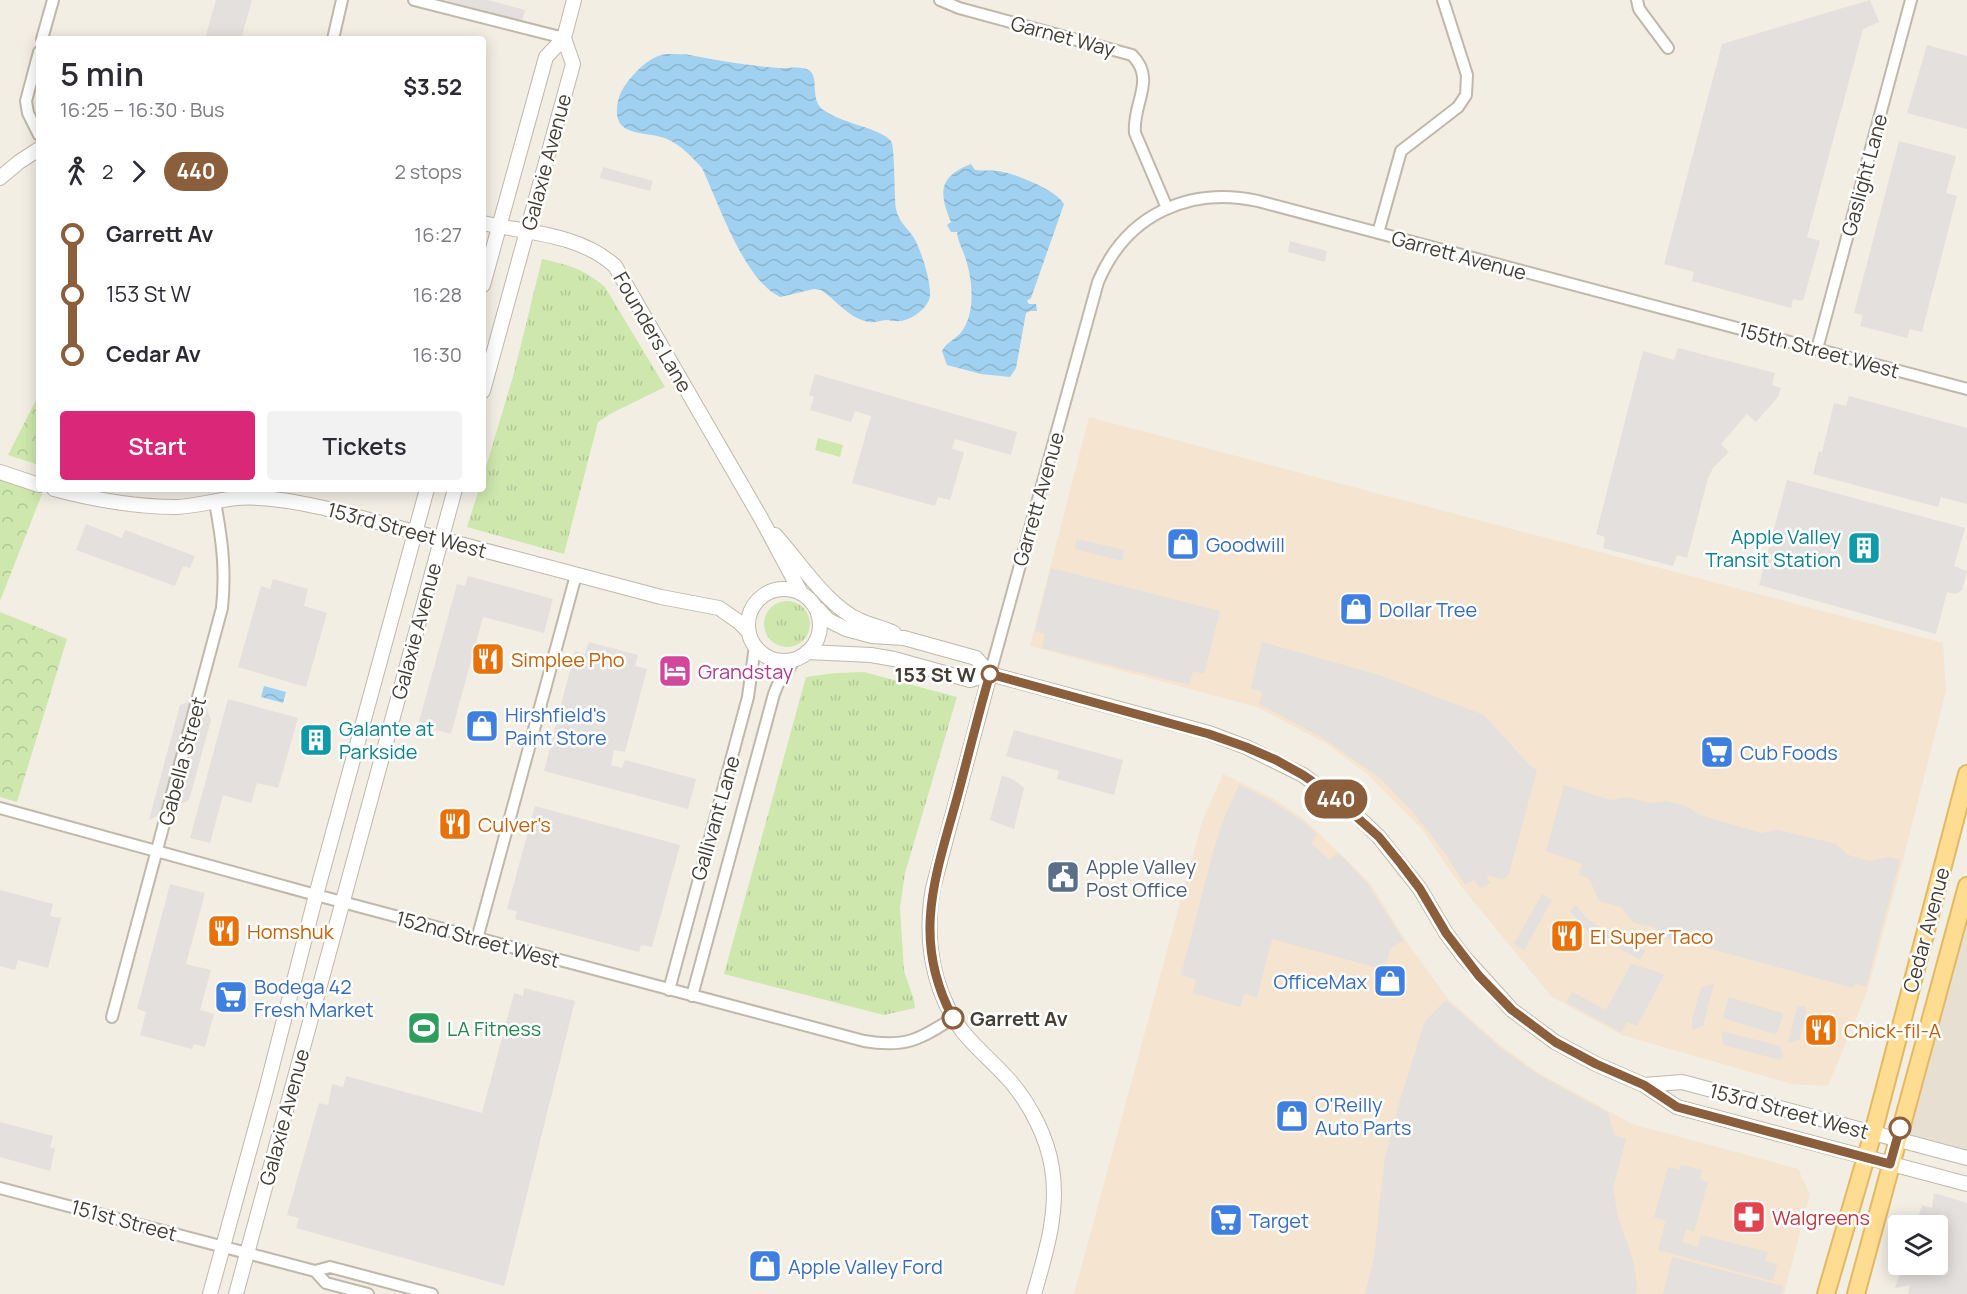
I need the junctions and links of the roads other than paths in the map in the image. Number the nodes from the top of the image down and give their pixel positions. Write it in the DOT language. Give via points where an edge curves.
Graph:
graph roads {
  1 [pos="53,0"];
  2 [pos="342,0"];
  3 [pos="414,0"];
  4 [pos="574,0"];
  5 [pos="940,0"];
  6 [pos="1443,0"];
  7 [pos="1637,0"];
  8 [pos="1911,0"];
  9 [pos="43,36"];
  10 [pos="334,36"];
  11 [pos="564,38"];
  12 [pos="1668,48"];
  13 [pos="36,63"];
  14 [pos="36,129"];
  15 [pos="36,151"];
  16 [pos="0,178"];
  17 [pos="1167,208"];
  18 [pos="486,224"];
  19 [pos="499,226"];
  20 [pos="527,232"];
  21 [pos="1378,233"];
  22 [pos="486,274"];
  23 [pos="1671,311"];
  24 [pos="1817,350"];
  25 [pos="486,380"];
  26 [pos="1967,389"];
  27 [pos="0,472"];
  28 [pos="36,484"];
  29 [pos="67,492"];
  30 [pos="426,492"];
  31 [pos="454,492"];
  32 [pos="215,502"];
  33 [pos="762,520"];
  34 [pos="416,532"];
  35 [pos="441,539"];
  36 [pos="576,575"];
  37 [pos="801,593"];
  38 [pos="815,606"];
  39 [pos="749,632"];
  40 [pos="904,638"];
  41 [pos="755,646"];
  42 [pos="807,652"];
  43 [pos="795,659"];
  44 [pos="990,674"];
  45 [pos="1967,774"];
  46 [pos="0,808"];
  47 [pos="158,851"];
  48 [pos="1967,886"];
  49 [pos="316,895"];
  50 [pos="342,902"];
  51 [pos="477,939"];
  52 [pos="669,990"];
  53 [pos="692,996"];
  54 [pos="112,1017"];
  55 [pos="953,1018"];
  56 [pos="1644,1085"];
  57 [pos="1873,1133"];
  58 [pos="1897,1139"];
  59 [pos="1866,1156"];
  60 [pos="1967,1158"];
  61 [pos="1890,1164"];
  62 [pos="1967,1184"];
  63 [pos="0,1188"];
  64 [pos="224,1247"];
  65 [pos="247,1253"];
  66 [pos="315,1271"];
  67 [pos="210,1294"];
  68 [pos="236,1294"];
  69 [pos="368,1294"];
  70 [pos="432,1294"];
  71 [pos="1035,1294"];
  72 [pos="1826,1294"];
  73 [pos="1856,1294"];
  1 -- 9 [label="street"];
  2 -- 10 [label="street"];
  3 -- 11 [label="street"];
  4 -- 11 [label="street, Galaxie Avenue"];
  5 -- 17 [label="street, Garnet Way" via="1132,55 1144,76 1135,133"];
  6 -- 21 [label="street" via="1467,75 1466,95 1458,107 1401,151"];
  7 -- 12 [label="street" via="1639,9"];
  8 -- 24 [label="street, Gaslight Lane"];
  11 -- 19 [label="street, Galaxie Avenue" via="546,57"];
  11 -- 20 [label="street, Galaxie Avenue" via="573,64"];
  13 -- 14 [label="street" via="26,101"];
  15 -- 16 [label="street"];
  17 -- 21 [label="street, Garrett Avenue" via="1201,198 1240,197"];
  17 -- 44 [label="street, Garrett Avenue" via="1141,223 1123,240 1098,282"];
  18 -- 19 [label="street, Founders Lane"];
  19 -- 20 [label="street, Founders Lane"];
  19 -- 22 [label="street, Galaxie Avenue"];
  20 -- 25 [label="street, Galaxie Avenue"];
  20 -- 33 [label="street, Founders Lane" via="581,244 602,254 615,266"];
  21 -- 23 [label="street, Garrett Avenue"];
  23 -- 24 [label="street, 155th Street West"];
  24 -- 26 [label="street, 155th Street West"];
  27 -- 28 [label="street"];
  29 -- 32 [label="street, 153rd Street West" via="119,504 181,507"];
  30 -- 34 [label="street, Galaxie Avenue"];
  31 -- 35 [label="street, Galaxie Avenue"];
  32 -- 34 [label="street, 153rd Street West" via="237,498 282,500"];
  32 -- 47 [label="street, Gabella Street" via="224,549 222,608"];
  33 -- 37 [label="street, Founders Lane"];
  33 -- 40 [label="street, Founders Lane" via="808,576 839,606 858,620"];
  34 -- 35 [label="street, 153rd Street West"];
  34 -- 49 [label="street, Galaxie Avenue"];
  35 -- 36 [label="street, 153rd Street West"];
  35 -- 50 [label="street, Galaxie Avenue"];
  36 -- 39 [label="street, 153rd Street West" via="718,609"];
  36 -- 51 [label="street"];
  37 -- 38 [label="street"];
  37 -- 39 [label="street" via="779,590 758,600 752,609"];
  38 -- 40 [label="street, 153rd Street West" via="828,620 846,630"];
  38 -- 42 [label="street" via="819,636"];
  39 -- 41 [label="street"];
  40 -- 44 [label="street, 153rd Street West" via="976,658"];
  41 -- 43 [label="street" via="773,659"];
  41 -- 52 [label="street, Gallivant Lane" via="748,697"];
  42 -- 43 [label="street"];
  42 -- 44 [label="street, 153rd Street West" via="894,659 970,681"];
  43 -- 53 [label="street, Gallivant Lane" via="774,694"];
  44 -- 55 [label="street, Garrett Avenue" via="929,913 934,970"];
  44 -- 56 [label="street, 153rd Street West" via="1209,734 1303,775 1379,837 1414,881 1463,956 1512,1010 1555,1042"];
  45 -- 57 [label="main road, Cedar Avenue"];
  46 -- 47 [label="street, 152nd Street West"];
  47 -- 49 [label="street, 152nd Street West"];
  47 -- 54 [label="street, Gabella Street"];
  48 -- 58 [label="main road, Cedar Avenue"];
  49 -- 50 [label="street, 152nd Street West"];
  49 -- 64 [label="street, Galaxie Avenue"];
  50 -- 51 [label="street, 152nd Street West"];
  50 -- 65 [label="street, Galaxie Avenue"];
  51 -- 52 [label="street, 152nd Street West"];
  52 -- 53 [label="street, 152nd Street West"];
  53 -- 55 [label="street, 152nd Street West" via="882,1044 915,1040"];
  55 -- 71 [label="street, Garrett Avenue" via="1022,1096 1048,1150 1054,1184 1053,1218"];
  56 -- 57 [label="street, 153rd Street West" via="1682,1082"];
  56 -- 59 [label="street, 153rd Street West" via="1677,1107"];
  57 -- 58 [label="street, 153rd Street West"];
  57 -- 59 [label="main road, Cedar Avenue"];
  58 -- 60 [label="street, 153rd Street West"];
  58 -- 61 [label="main road, Cedar Avenue"];
  59 -- 61 [label="street, 153rd Street West"];
  59 -- 72 [label="main road, Cedar Avenue"];
  61 -- 62 [label="street, 153rd Street West"];
  61 -- 73 [label="main road, Cedar Avenue"];
  63 -- 64 [label="street, 151st Street"];
  64 -- 65 [label="street, 151st Street"];
  64 -- 67 [label="street, Galaxie Avenue"];
  65 -- 66 [label="street, 151st Street"];
  65 -- 68 [label="street, Galaxie Avenue"];
  66 -- 69 [label="street" via="326,1283"];
  66 -- 70 [label="street" via="330,1267"];
}
